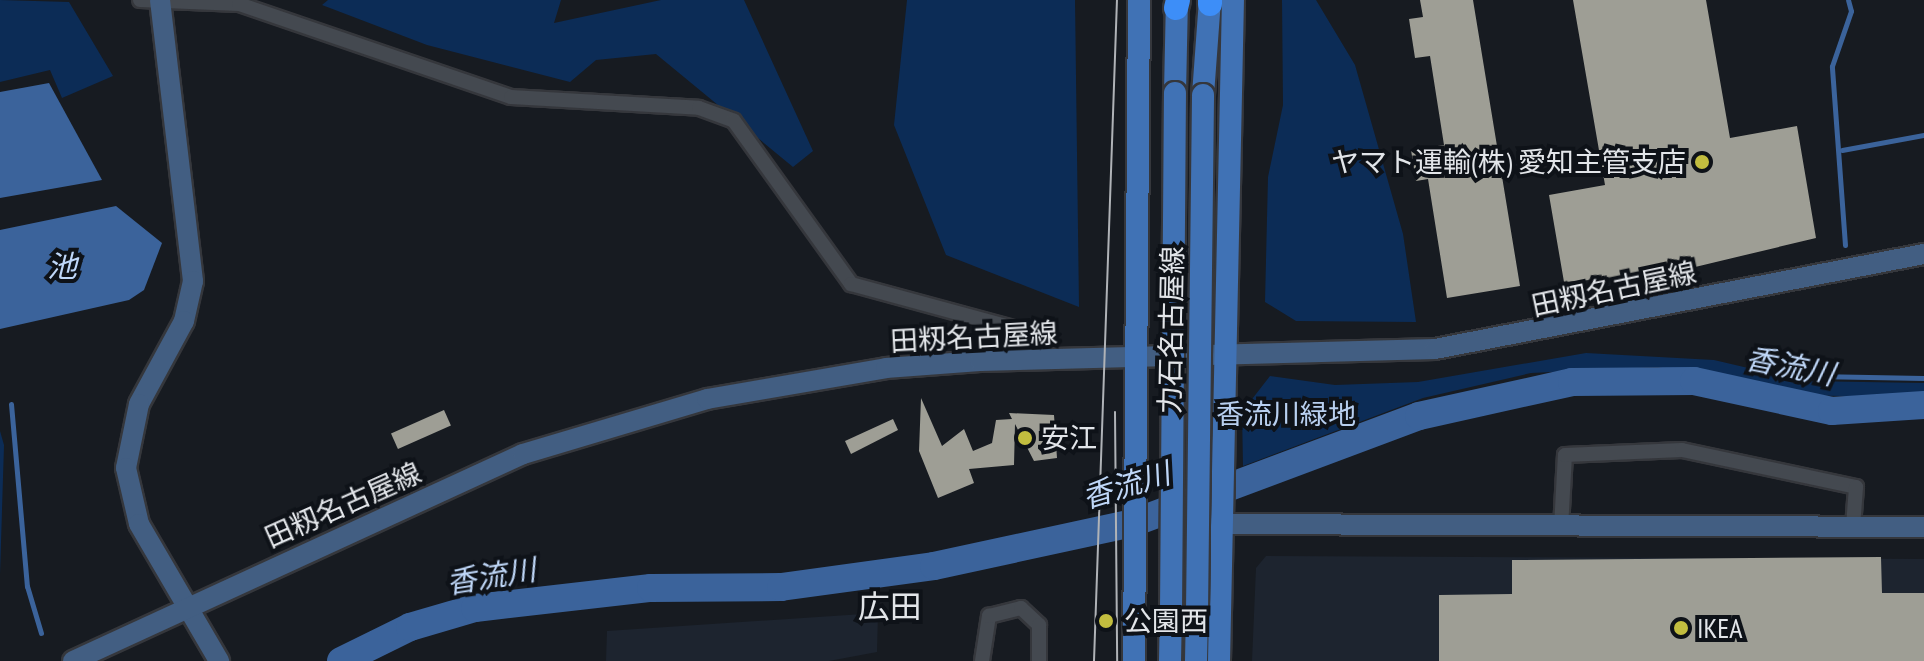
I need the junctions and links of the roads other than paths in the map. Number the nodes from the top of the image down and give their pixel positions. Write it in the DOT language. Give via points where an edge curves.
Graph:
graph roads {
  1 [pos="140,0"];
  2 [pos="160,0"];
  3 [pos="1139,0"];
  4 [pos="1216,1"];
  5 [pos="241,2"];
  6 [pos="1177,3"];
  7 [pos="1924,254"];
  8 [pos="1226,355"];
  9 [pos="1140,359"];
  10 [pos="1044,361"];
  11 [pos="1219,515"];
  12 [pos="1853,527"];
  13 [pos="1924,527"];
  14 [pos="1561,528"];
  15 [pos="182,608"];
  16 [pos="73,661"];
  17 [pos="219,661"];
  18 [pos="982,661"];
  19 [pos="1039,661"];
  20 [pos="1134,661"];
  21 [pos="1170,661"];
  22 [pos="1196,661"];
  23 [pos="1219,661"];
  1 -- 2 [label="street"];
  2 -- 5 [label="street"];
  2 -- 15 [label="main road" via="193,281 184,321 139,404 126,468 139,524"];
  3 -- 9 [label="main road"];
  4 -- 8 [label="main road"];
  4 -- 22 [label="main road, 力石名古屋線, bridge" via="1203,95"];
  5 -- 10 [label="street" via="511,97 699,108 734,121 851,284 1039,335"];
  6 -- 21 [label="main road, 力石名古屋線, bridge"];
  7 -- 8 [label="main road, 田籾名古屋線" via="1519,337 1435,349"];
  8 -- 9 [label="main road, 田籾名古屋線"];
  8 -- 11 [label="main road"];
  9 -- 10 [label="main road, 田籾名古屋線"];
  9 -- 20 [label="main road"];
  10 -- 15 [label="main road, 田籾名古屋線" via="886,368 635,416 523,454"];
  11 -- 14 [label="main road"];
  11 -- 23 [label="main road"];
  12 -- 13 [label="main road"];
  12 -- 14 [label="main road"];
  12 -- 14 [label="street" via="1856,487 1682,450 1565,455"];
  15 -- 16 [label="main road, 田籾名古屋線"];
  15 -- 17 [label="main road"];
  18 -- 19 [label="street" via="989,616 1021,608 1039,625"];
}
